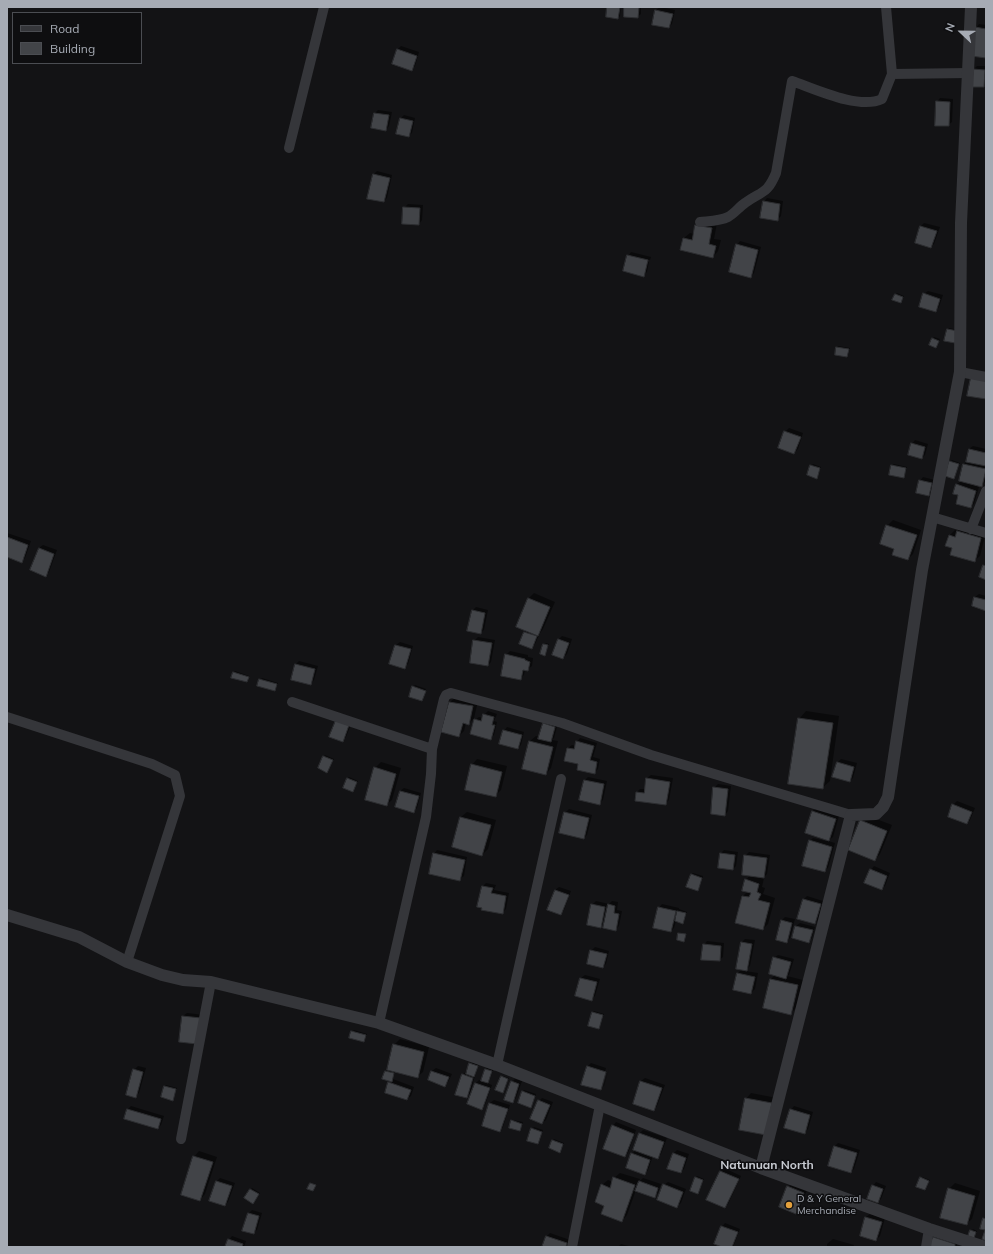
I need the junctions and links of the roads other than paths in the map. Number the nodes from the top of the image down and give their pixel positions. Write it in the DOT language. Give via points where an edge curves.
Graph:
graph roads {
  1 [pos="324,7"];
  2 [pos="886,7"];
  3 [pos="971,7"];
  4 [pos="969,73"];
  5 [pos="892,74"];
  6 [pos="289,148"];
  7 [pos="700,222"];
  8 [pos="960,372"];
  9 [pos="986,377"];
  10 [pos="986,491"];
  11 [pos="932,517"];
  12 [pos="971,529"];
  13 [pos="986,533"];
  14 [pos="292,702"];
  15 [pos="7,717"];
  16 [pos="432,749"];
  17 [pos="561,779"];
  18 [pos="851,815"];
  19 [pos="7,915"];
  20 [pos="127,962"];
  21 [pos="211,982"];
  22 [pos="379,1023"];
  23 [pos="497,1065"];
  24 [pos="600,1105"];
  25 [pos="180,1139"];
  26 [pos="761,1168"];
  27 [pos="929,1229"];
  28 [pos="572,1247"];
  29 [pos="926,1247"];
  30 [pos="985,1247"];
  1 -- 6 [label="street"];
  2 -- 5 [label="street"];
  3 -- 4 [label="street"];
  4 -- 5 [label="street"];
  4 -- 8 [label="street" via="961,223"];
  5 -- 7 [label="street" via="882,99 866,103 792,81 776,173 771,184 729,217"];
  8 -- 9 [label="street"];
  8 -- 11 [label="street"];
  10 -- 12 [label="street"];
  11 -- 12 [label="street"];
  11 -- 18 [label="street" via="888,798 884,807 876,814"];
  12 -- 13 [label="street"];
  14 -- 16 [label="street"];
  15 -- 20 [label="street" via="152,764 175,775 180,796"];
  16 -- 18 [label="street" via="444,699 451,693 562,723 652,755"];
  16 -- 22 [label="street" via="426,817"];
  17 -- 23 [label="street"];
  18 -- 26 [label="street"];
  19 -- 20 [label="street" via="79,937"];
  20 -- 21 [label="street" via="162,975"];
  21 -- 22 [label="street"];
  21 -- 25 [label="street"];
  22 -- 23 [label="street"];
  23 -- 24 [label="street"];
  24 -- 26 [label="street"];
  24 -- 28 [label="street"];
  26 -- 27 [label="street"];
  27 -- 29 [label="street"];
  27 -- 30 [label="street"];
}
